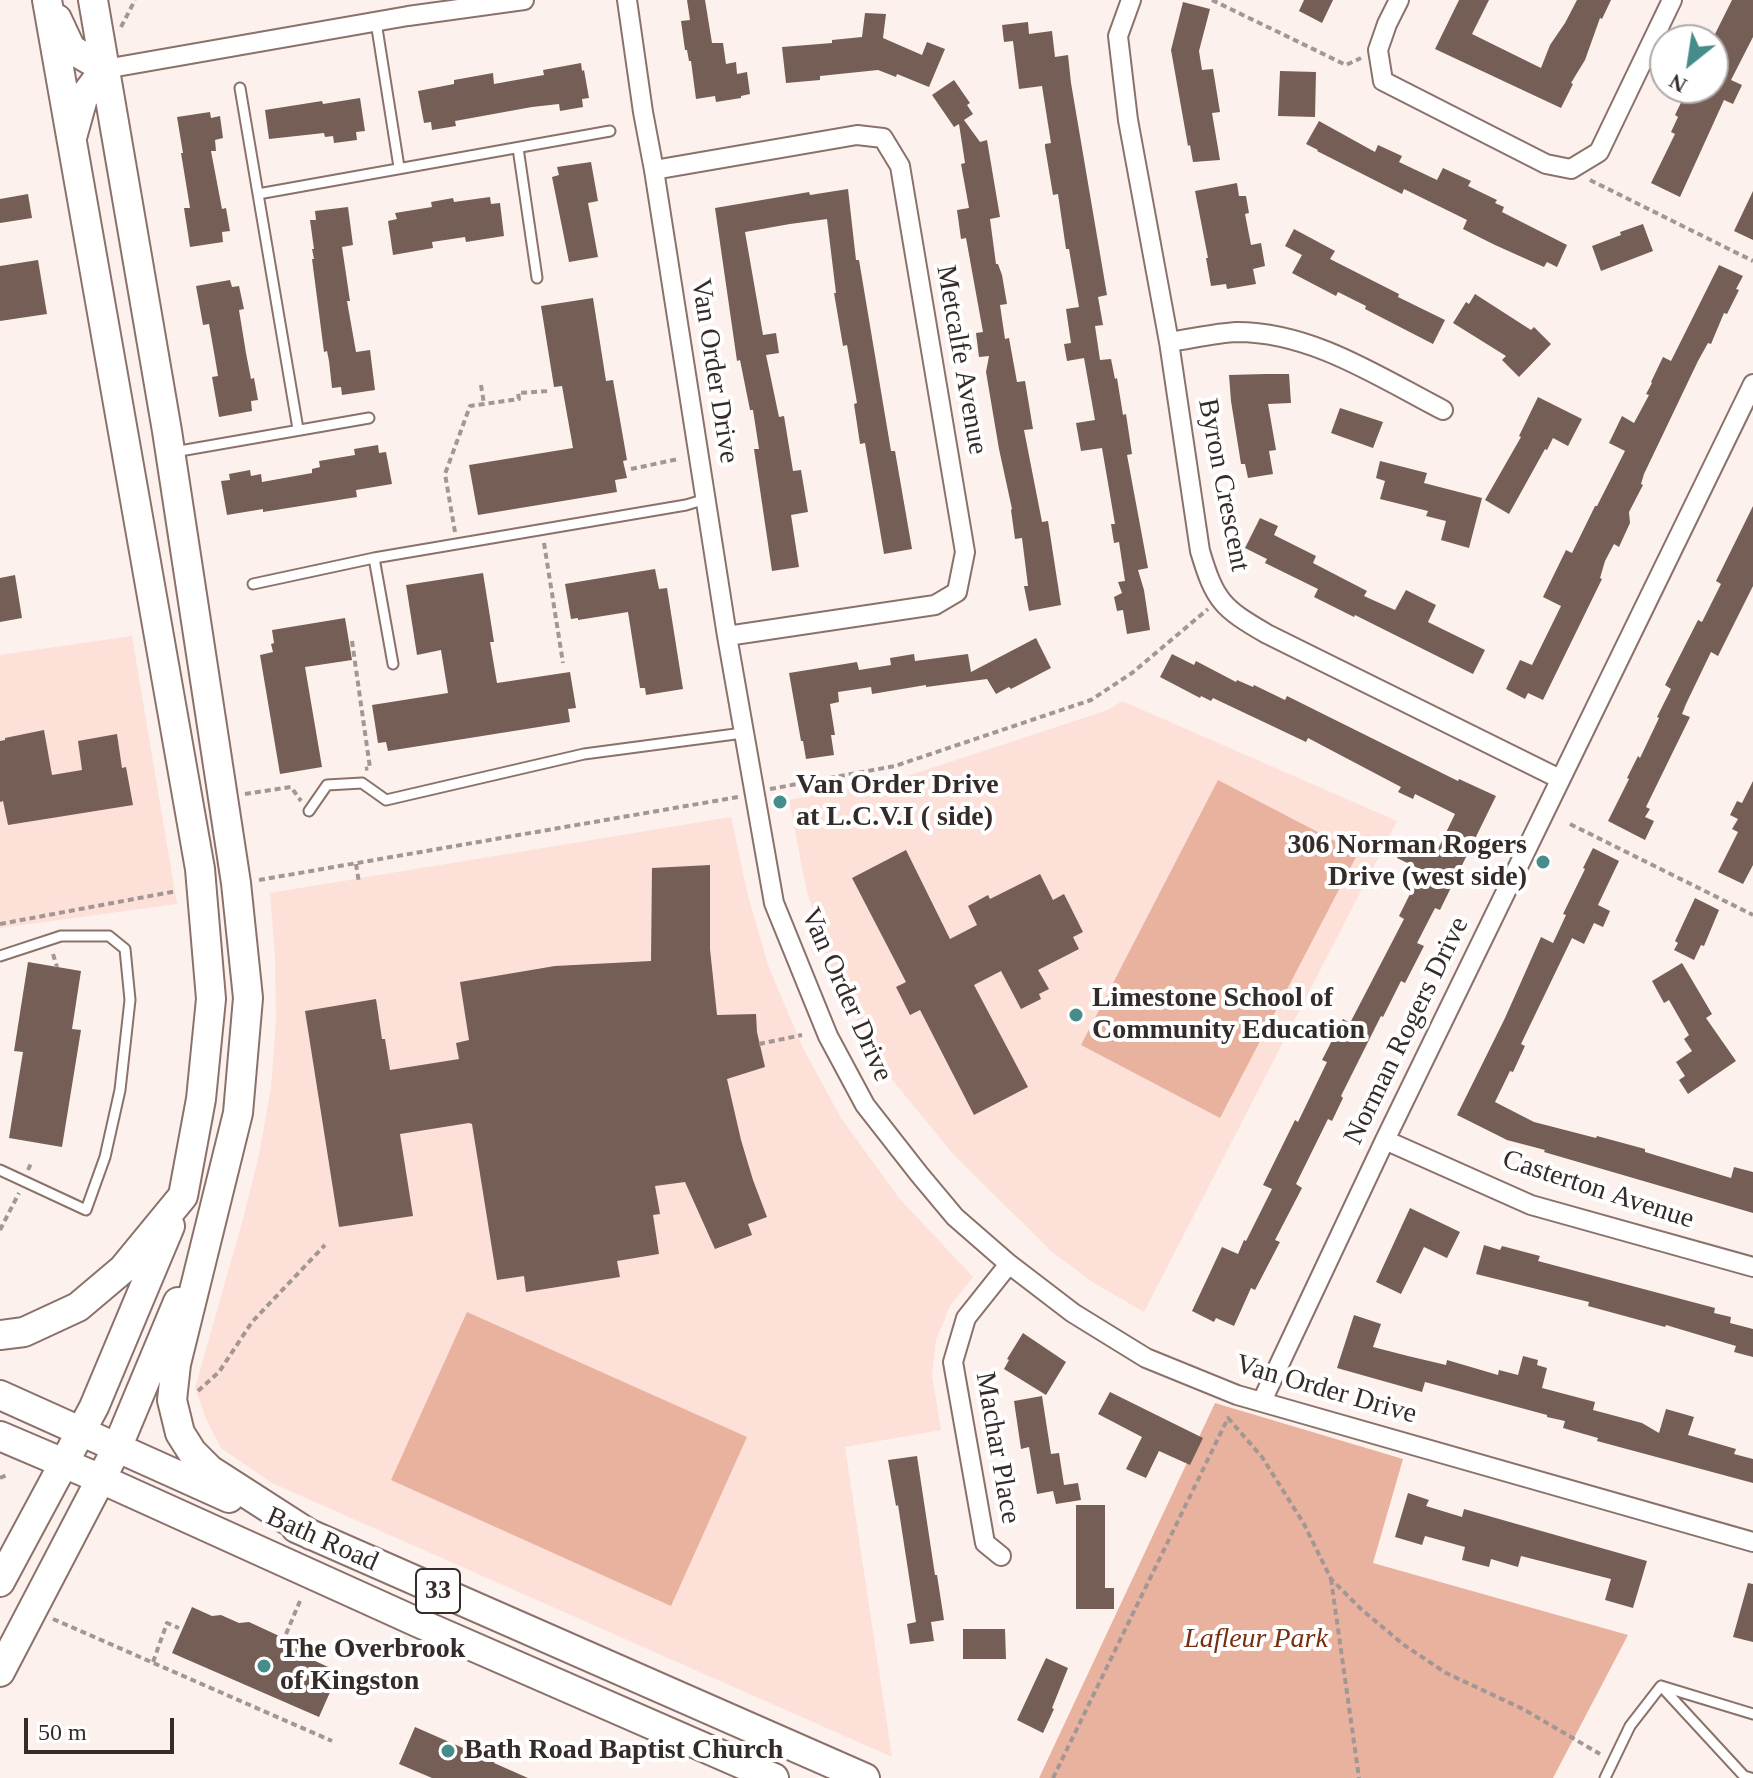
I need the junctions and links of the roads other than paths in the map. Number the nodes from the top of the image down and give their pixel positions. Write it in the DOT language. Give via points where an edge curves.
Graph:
graph roads {
  1 [pos="47,0"];
  2 [pos="93,0"];
  3 [pos="524,0"];
  4 [pos="627,0"];
  5 [pos="1131,0"];
  6 [pos="1399,0"];
  7 [pos="1672,0"];
  8 [pos="376,22"];
  9 [pos="105,69"];
  10 [pos="240,88"];
  11 [pos="610,131"];
  12 [pos="71,141"];
  13 [pos="518,148"];
  14 [pos="399,167"];
  15 [pos="654,170"];
  16 [pos="258,194"];
  17 [pos="537,278"];
  18 [pos="1169,342"];
  19 [pos="1751,395"];
  20 [pos="1443,410"];
  21 [pos="369,418"];
  22 [pos="298,429"];
  23 [pos="170,453"];
  24 [pos="706,499"];
  25 [pos="374,558"];
  26 [pos="253,584"];
  27 [pos="727,636"];
  28 [pos="393,664"];
  29 [pos="743,733"];
  30 [pos="1560,779"];
  31 [pos="309,811"];
  32 [pos="0,956"];
  33 [pos="1385,1140"];
  34 [pos="0,1170"];
  35 [pos="183,1196"];
  36 [pos="210,1227"];
  37 [pos="1009,1264"];
  38 [pos="1753,1267"];
  39 [pos="0,1335"];
  40 [pos="0,1395"];
  41 [pos="1262,1401"];
  42 [pos="80,1430"];
  43 [pos="0,1436"];
  44 [pos="117,1448"];
  45 [pos="63,1463"];
  46 [pos="101,1479"];
  47 [pos="311,1535"];
  48 [pos="1753,1542"];
  49 [pos="1001,1556"];
  50 [pos="0,1582"];
  51 [pos="0,1672"];
  52 [pos="1661,1686"];
  53 [pos="1753,1714"];
  54 [pos="774,1778"];
  55 [pos="865,1778"];
  56 [pos="1605,1778"];
  57 [pos="1751,1778"];
  1 -- 9 [label="main road" via="71,49"];
  1 -- 12 [label="main road"];
  2 -- 9 [label="main road"];
  3 -- 8 [label="street" via="407,12"];
  4 -- 15 [label="street, Van Order Drive"];
  5 -- 18 [label="street, Byron Crescent" via="1118,36"];
  6 -- 7 [label="street" via="1378,50 1383,81 1546,164 1571,169 1599,152"];
  8 -- 9 [label="street"];
  8 -- 14 [label="lane"];
  9 -- 12 [label="main road" via="83,98"];
  9 -- 23 [label="main road"];
  10 -- 16 [label="lane"];
  11 -- 13 [label="lane"];
  12 -- 35 [label="main road" via="200,869 211,999 201,1099"];
  13 -- 14 [label="lane"];
  13 -- 17 [label="lane"];
  14 -- 16 [label="lane"];
  15 -- 24 [label="street, Van Order Drive"];
  15 -- 27 [label="street, Metcalfe Avenue" via="857,135 883,138 900,166 965,552 957,592 935,605"];
  16 -- 22 [label="lane"];
  18 -- 20 [label="street" via="1236,332 1278,336 1325,349"];
  18 -- 30 [label="street, Byron Crescent" via="1200,551 1220,600 1267,634"];
  19 -- 30 [label="street, Norman Rogers Drive"];
  21 -- 22 [label="lane"];
  22 -- 23 [label="lane"];
  23 -- 36 [label="main road" via="236,883 248,998 238,1113"];
  24 -- 25 [label="lane"];
  24 -- 27 [label="street, Van Order Drive"];
  25 -- 26 [label="lane"];
  25 -- 28 [label="lane"];
  27 -- 29 [label="street, Van Order Drive"];
  29 -- 31 [label="lane" via="584,754 386,800 362,783 327,785"];
  29 -- 37 [label="street, Van Order Drive" via="774,903 828,1036 865,1105 919,1174 955,1217"];
  30 -- 33 [label="street, Norman Rogers Drive"];
  32 -- 34 [label="lane" via="61,936 109,936 125,949 130,1000 120,1090 86,1210"];
  33 -- 38 [label="street, Casterton Avenue" via="1531,1205"];
  33 -- 41 [label="street, Norman Rogers Drive"];
  35 -- 39 [label="main road" via="123,1269 78,1307 24,1332"];
  35 -- 42 [label="main road"];
  36 -- 44 [label="main road"];
  36 -- 47 [label="main road" via="176,1364 172,1400 180,1433 210,1470"];
  37 -- 41 [label="street, Van Order Drive" via="1073,1313 1146,1358"];
  37 -- 49 [label="street, Machar Place" via="966,1318 953,1362 985,1543"];
  40 -- 42 [label="main road, Bath Road / 33"];
  41 -- 48 [label="street, Van Order Drive"];
  42 -- 44 [label="main road, Bath Road / 33"];
  42 -- 45 [label="main road"];
  43 -- 45 [label="main road, Bath Road / 33"];
  44 -- 46 [label="main road"];
  44 -- 47 [label="main road, Bath Road / 33"];
  45 -- 46 [label="main road, Bath Road / 33"];
  45 -- 50 [label="main road"];
  46 -- 51 [label="main road"];
  46 -- 54 [label="main road, Bath Road / 33"];
  47 -- 55 [label="main road, Bath Road / 33"];
  52 -- 53 [label="lane"];
  52 -- 56 [label="lane" via="1630,1726"];
  52 -- 57 [label="lane"];
}
